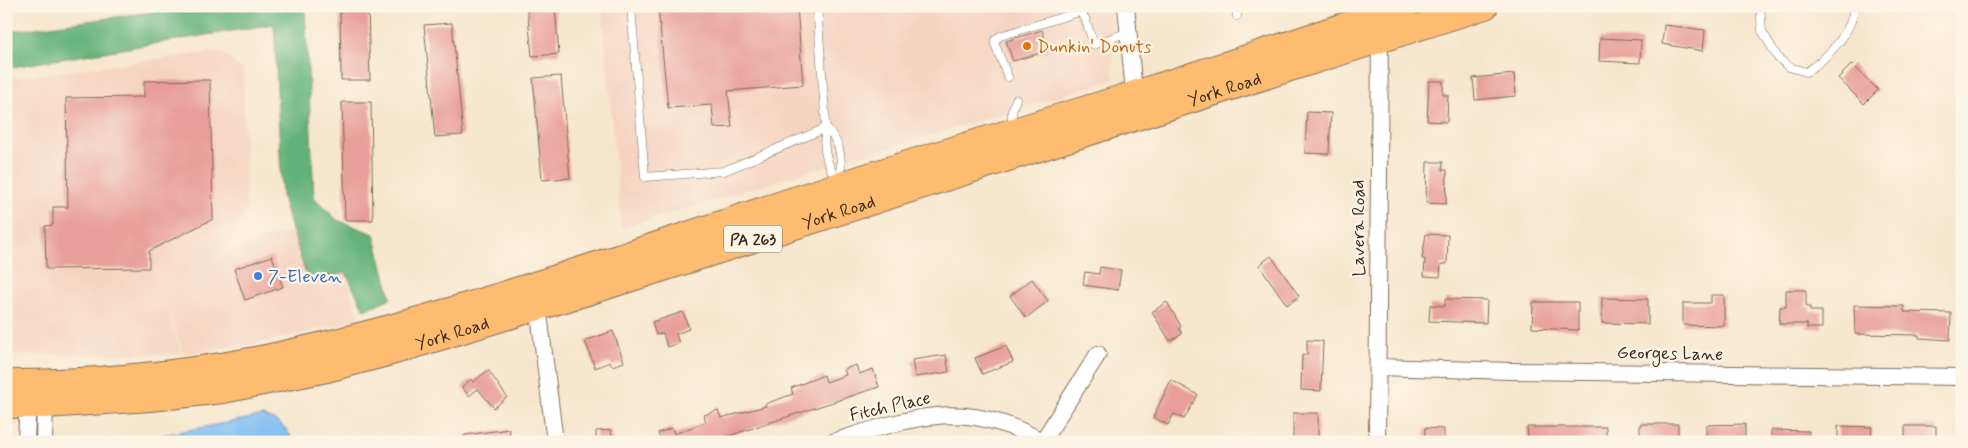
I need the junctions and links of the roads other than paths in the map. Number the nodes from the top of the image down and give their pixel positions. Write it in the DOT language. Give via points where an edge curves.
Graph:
graph roads {
  1 [pos="631,6"];
  2 [pos="817,6"];
  3 [pos="1126,6"];
  4 [pos="1236,6"];
  5 [pos="1406,6"];
  6 [pos="1485,6"];
  7 [pos="1760,6"];
  8 [pos="1854,6"];
  9 [pos="1237,16"];
  10 [pos="1379,20"];
  11 [pos="1128,32"];
  12 [pos="1008,77"];
  13 [pos="1016,99"];
  14 [pos="1138,105"];
  15 [pos="826,128"];
  16 [pos="1015,144"];
  17 [pos="844,197"];
  18 [pos="537,295"];
  19 [pos="1098,354"];
  20 [pos="1378,367"];
  21 [pos="1962,377"];
  22 [pos="26,394"];
  23 [pos="26,442"];
  24 [pos="44,442"];
  25 [pos="554,442"];
  26 [pos="833,442"];
  27 [pos="1043,442"];
  28 [pos="1377,442"];
  1 -- 15 [label="lane" via="645,177 724,171"];
  2 -- 15 [label="lane"];
  3 -- 11 [label="street"];
  4 -- 9 [label="lane"];
  5 -- 10 [label="highway, York Road / PA 263"];
  6 -- 10 [label="highway, York Road / PA 263"];
  7 -- 8 [label="lane" via="1762,30 1778,58 1788,67 1806,72 1821,62 1836,44 1850,24"];
  10 -- 14 [label="highway, York Road / PA 263"];
  10 -- 20 [label="street, Lavera Road"];
  11 -- 12 [label="lane" via="1094,45 1085,18 1079,12 1000,36 995,44"];
  11 -- 14 [label="street"];
  13 -- 16 [label="lane" via="1012,111"];
  14 -- 16 [label="highway, York Road / PA 263"];
  15 -- 17 [label="lane" via="823,140 828,166"];
  15 -- 17 [label="lane" via="837,138"];
  16 -- 17 [label="highway, York Road / PA 263"];
  17 -- 18 [label="highway, York Road / PA 263"];
  18 -- 22 [label="highway, York Road / PA 263" via="432,327 327,369 223,390 151,398"];
  18 -- 25 [label="street"];
  19 -- 27 [label="street"];
  20 -- 21 [label="street, Georges Lane"];
  20 -- 28 [label="street, Lavera Road"];
  22 -- 23 [label="street"];
  22 -- 24 [label="street"];
  26 -- 27 [label="street, Fitch Place" via="899,421 941,414 991,419"];
}
